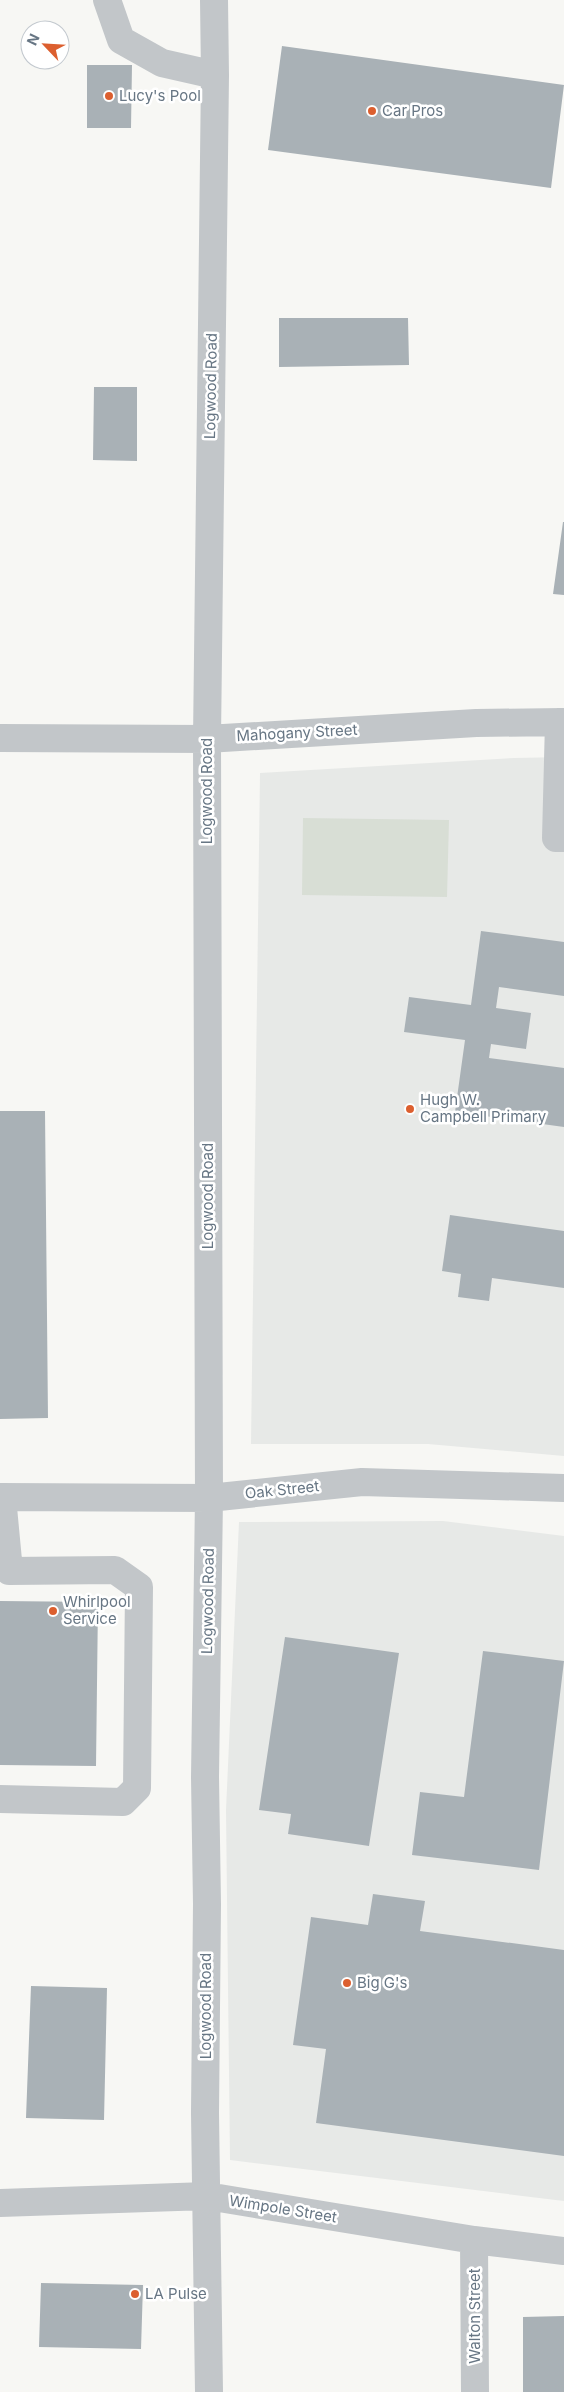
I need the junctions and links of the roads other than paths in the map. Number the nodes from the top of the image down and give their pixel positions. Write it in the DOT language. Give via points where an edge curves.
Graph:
graph roads {
  1 [pos="107,0"];
  2 [pos="214,0"];
  3 [pos="215,75"];
  4 [pos="561,722"];
  5 [pos="0,738"];
  6 [pos="207,739"];
  7 [pos="564,838"];
  8 [pos="564,1488"];
  9 [pos="1,1498"];
  10 [pos="209,1498"];
  11 [pos="0,1799"];
  12 [pos="207,2196"];
  13 [pos="0,2203"];
  14 [pos="474,2240"];
  15 [pos="564,2251"];
  16 [pos="209,2392"];
  17 [pos="475,2392"];
  1 -- 3 [label="street" via="121,40 162,63"];
  2 -- 3 [label="street, Logwood Road"];
  3 -- 6 [label="street, Logwood Road"];
  4 -- 6 [label="street, Mahogany Street" via="476,723"];
  4 -- 7 [label="street" via="556,838"];
  5 -- 6 [label="street, Mahogany Street"];
  6 -- 10 [label="street, Logwood Road"];
  8 -- 10 [label="street, Oak Street" via="362,1482"];
  9 -- 10 [label="street, Oak Street"];
  9 -- 11 [label="street" via="9,1571 115,1570 139,1587 139,1744 136,1788 123,1802"];
  10 -- 12 [label="street, Logwood Road" via="205,1777"];
  12 -- 13 [label="street, Wimpole Street"];
  12 -- 14 [label="street, Wimpole Street"];
  12 -- 16 [label="street, Logwood Road"];
  14 -- 15 [label="street, Wimpole Street"];
  14 -- 17 [label="street, Walton Street"];
}
